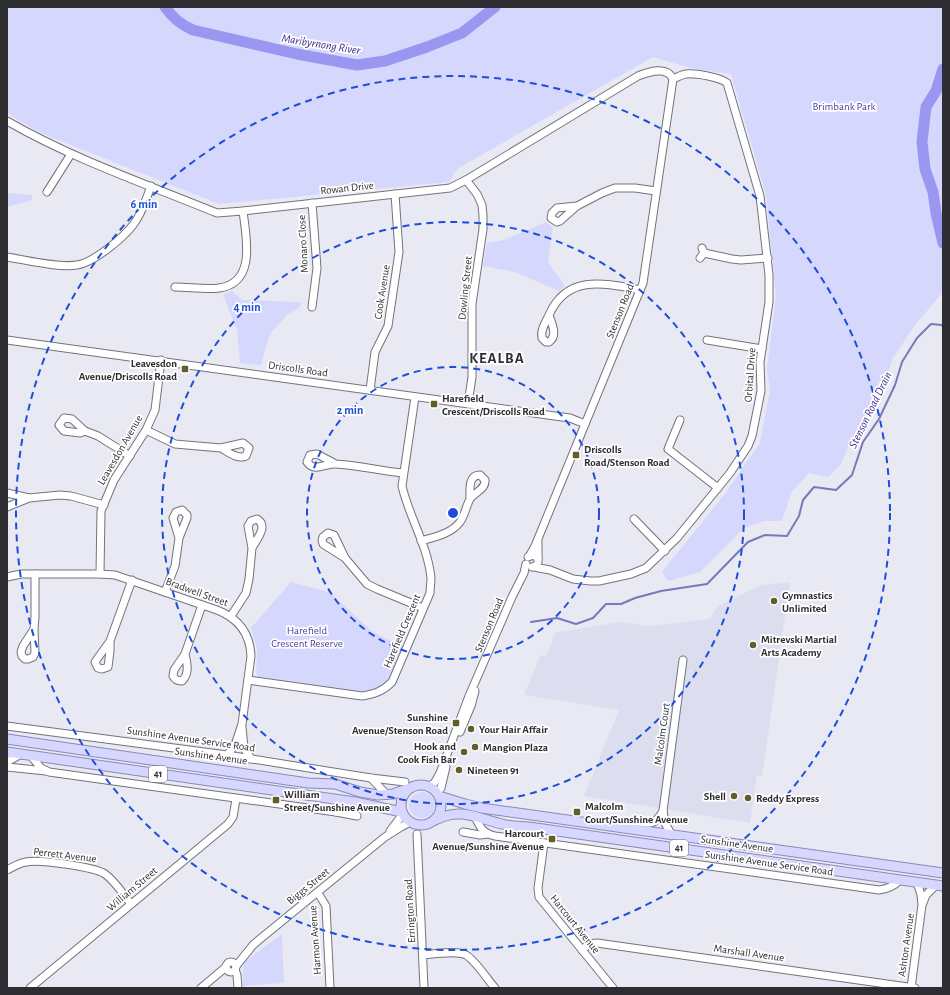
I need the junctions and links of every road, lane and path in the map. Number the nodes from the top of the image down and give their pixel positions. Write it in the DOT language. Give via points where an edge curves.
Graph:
graph roads {
  1 [pos="673,79"];
  2 [pos="7,121"];
  3 [pos="71,154"];
  4 [pos="466,180"];
  5 [pos="151,186"];
  6 [pos="656,191"];
  7 [pos="47,192"];
  8 [pos="394,194"];
  9 [pos="312,203"];
  10 [pos="577,206"];
  11 [pos="243,211"];
  12 [pos="702,253"];
  13 [pos="7,258"];
  14 [pos="768,258"];
  15 [pos="175,287"];
  16 [pos="640,290"];
  17 [pos="312,307"];
  18 [pos="550,315"];
  19 [pos="7,340"];
  20 [pos="707,340"];
  21 [pos="762,349"];
  22 [pos="161,360"];
  23 [pos="370,390"];
  24 [pos="415,397"];
  25 [pos="468,404"];
  26 [pos="680,420"];
  27 [pos="585,424"];
  28 [pos="146,430"];
  29 [pos="85,431"];
  30 [pos="221,448"];
  31 [pos="130,456"];
  32 [pos="334,464"];
  33 [pos="403,473"];
  34 [pos="718,488"];
  35 [pos="7,493"];
  36 [pos="29,498"];
  37 [pos="470,499"];
  38 [pos="104,505"];
  39 [pos="7,507"];
  40 [pos="634,519"];
  41 [pos="179,538"];
  42 [pos="538,538"];
  43 [pos="421,541"];
  44 [pos="252,548"];
  45 [pos="665,551"];
  46 [pos="530,555"];
  47 [pos="345,558"];
  48 [pos="538,559"];
  49 [pos="531,566"];
  50 [pos="550,570"];
  51 [pos="35,574"];
  52 [pos="100,574"];
  53 [pos="7,577"];
  54 [pos="132,580"];
  55 [pos="164,592"];
  56 [pos="202,605"];
  57 [pos="423,608"];
  58 [pos="231,616"];
  59 [pos="34,629"];
  60 [pos="110,641"];
  61 [pos="185,654"];
  62 [pos="683,660"];
  63 [pos="479,675"];
  64 [pos="248,680"];
  65 [pos="242,724"];
  66 [pos="7,726"];
  67 [pos="7,739"];
  68 [pos="7,752"];
  69 [pos="21,754"];
  70 [pos="227,755"];
  71 [pos="31,756"];
  72 [pos="250,759"];
  73 [pos="7,762"];
  74 [pos="7,767"];
  75 [pos="46,771"];
  76 [pos="371,778"];
  77 [pos="408,785"];
  78 [pos="429,787"];
  79 [pos="438,794"];
  80 [pos="387,795"];
  81 [pos="236,799"];
  82 [pos="355,802"];
  83 [pos="662,811"];
  84 [pos="336,812"];
  85 [pos="402,813"];
  86 [pos="357,816"];
  87 [pos="475,816"];
  88 [pos="435,820"];
  89 [pos="410,822"];
  90 [pos="610,826"];
  91 [pos="463,832"];
  92 [pos="417,834"];
  93 [pos="488,834"];
  94 [pos="671,834"];
  95 [pos="385,838"];
  96 [pos="544,843"];
  97 [pos="656,845"];
  98 [pos="758,847"];
  99 [pos="816,868"];
  100 [pos="7,870"];
  101 [pos="943,875"];
  102 [pos="900,880"];
  103 [pos="917,882"];
  104 [pos="940,886"];
  105 [pos="318,893"];
  106 [pos="131,904"];
  107 [pos="922,905"];
  108 [pos="582,950"];
  109 [pos="423,955"];
  110 [pos="232,968"];
  111 [pos="238,984"];
  112 [pos="30,988"];
  113 [pos="201,988"];
  114 [pos="330,988"];
  115 [pos="424,988"];
  116 [pos="495,988"];
  117 [pos="613,988"];
  118 [pos="912,988"];
  1 -- 4 [label="street, Rowan Drive" via="669,73 660,71 638,76"];
  1 -- 6 [label="street, Stenson Road"];
  1 -- 14 [label="street, Orbital Drive" via="689,74 719,78 724,80 729,88 760,196"];
  2 -- 3 [label="street, Rowan Drive"];
  3 -- 5 [label="street, Rowan Drive"];
  3 -- 7 [label="street"];
  4 -- 8 [label="street, Rowan Drive" via="450,188"];
  4 -- 25 [label="street, Dowling Street" via="482,204 483,216 472,304 472,376"];
  5 -- 11 [label="street, Rowan Drive" via="217,213"];
  5 -- 13 [label="street" via="133,225 102,253 89,261 66,266"];
  6 -- 10 [label="street" via="615,188"];
  6 -- 16 [label="street, Stenson Road"];
  8 -- 9 [label="street, Rowan Drive"];
  8 -- 23 [label="street, Cook Avenue" via="399,252 388,326 375,352"];
  9 -- 11 [label="street, Rowan Drive"];
  9 -- 17 [label="street, Monaro Close" via="318,268"];
  11 -- 15 [label="street" via="248,255 244,270 238,278 219,288"];
  12 -- 14 [label="street" via="732,260"];
  14 -- 21 [label="street, Orbital Drive" via="769,302"];
  16 -- 18 [label="street" via="586,284 564,294 555,303"];
  16 -- 27 [label="street, Stenson Road"];
  19 -- 22 [label="street, Driscolls Road"];
  20 -- 21 [label="street"];
  21 -- 34 [label="street, Orbital Drive" via="761,391 752,436 748,446"];
  22 -- 23 [label="street, Driscolls Road"];
  22 -- 28 [label="street, Leavesdon Avenue" via="155,410"];
  23 -- 24 [label="street, Driscolls Road"];
  24 -- 25 [label="street, Driscolls Road"];
  24 -- 33 [label="street, Harefield Crescent"];
  25 -- 27 [label="street, Driscolls Road" via="566,418"];
  26 -- 34 [label="street" via="668,449"];
  27 -- 42 [label="street, Stenson Road"];
  28 -- 30 [label="street" via="175,444"];
  28 -- 31 [label="street, Leavesdon Avenue"];
  29 -- 31 [label="street"];
  31 -- 38 [label="street, Leavesdon Avenue" via="114,480"];
  32 -- 33 [label="street"];
  33 -- 43 [label="street, Harefield Crescent" via="405,500"];
  34 -- 45 [label="street, Orbital Drive"];
  35 -- 36 [label="street"];
  36 -- 38 [label="street" via="71,496"];
  36 -- 39 [label="street"];
  37 -- 43 [label="street" via="460,522 453,528"];
  38 -- 52 [label="street, Leavesdon Avenue" via="101,511"];
  40 -- 45 [label="street"];
  41 -- 55 [label="street" via="175,566"];
  42 -- 46 [label="street, Stenson Road"];
  42 -- 48 [label="street, Stenson Road"];
  43 -- 57 [label="street, Harefield Crescent" via="431,579 430,593"];
  44 -- 58 [label="street" via="250,579 246,593"];
  45 -- 50 [label="street, Orbital Drive" via="646,568 599,581 573,579"];
  46 -- 48 [label="street"];
  46 -- 49 [label="street" via="527,558"];
  47 -- 57 [label="street" via="367,584"];
  48 -- 49 [label="street" via="536,565"];
  48 -- 50 [label="street, Orbital Drive"];
  49 -- 50 [label="street, Orbital Drive"];
  49 -- 63 [label="street, Stenson Road" via="519,583"];
  51 -- 52 [label="street, Bradwell Street"];
  51 -- 53 [label="street, Bradwell Street"];
  51 -- 59 [label="street"];
  52 -- 54 [label="street, Bradwell Street"];
  54 -- 55 [label="street, Bradwell Street"];
  54 -- 60 [label="street"];
  55 -- 56 [label="street, Bradwell Street"];
  56 -- 58 [label="street, Bradwell Street"];
  56 -- 61 [label="street"];
  57 -- 64 [label="street, Harefield Crescent" via="392,682 374,695 362,696"];
  58 -- 64 [label="street, Bradwell Street" via="242,627 249,640 252,656"];
  62 -- 83 [label="street, Malcolm Court"];
  63 -- 78 [label="street, Stenson Road" via="440,773"];
  63 -- 79 [label="street, Stenson Road" via="472,702"];
  64 -- 65 [label="street, Bradwell Street"];
  65 -- 70 [label="street, Bradwell Street"];
  65 -- 72 [label="street, Sunshine Avenue" via="244,748"];
  66 -- 70 [label="street, Sunshine Avenue Service Road"];
  67 -- 80 [label="main road, Sunshine Avenue / 41" via="308,783 335,784 360,792"];
  68 -- 69 [label="main road, 41"];
  69 -- 71 [label="main road, 41"];
  69 -- 73 [label="street"];
  70 -- 72 [label="street, Sunshine Avenue Service Road"];
  71 -- 75 [label="street"];
  71 -- 82 [label="main road, 41"];
  72 -- 76 [label="street, Sunshine Avenue Service Road"];
  74 -- 75 [label="street"];
  75 -- 81 [label="street"];
  76 -- 77 [label="street, Sunshine Avenue Service Road"];
  76 -- 80 [label="street"];
  77 -- 78 [label="main road, 41"];
  77 -- 80 [label="main road, Sunshine Avenue / 41" via="399,792"];
  77 -- 85 [label="main road" via="402,799"];
  78 -- 79 [label="main road, 41"];
  79 -- 88 [label="main road" via="440,811"];
  79 -- 90 [label="main road, Sunshine Avenue / 41" via="472,806"];
  81 -- 84 [label="street"];
  81 -- 106 [label="street, William Street" via="233,816 228,824"];
  82 -- 84 [label="street"];
  82 -- 85 [label="main road, 41"];
  83 -- 90 [label="street" via="657,820 651,823 633,821"];
  83 -- 94 [label="street, Malcolm Court"];
  84 -- 86 [label="street"];
  85 -- 89 [label="main road"];
  85 -- 95 [label="street, Biggs Street"];
  87 -- 88 [label="main road, Sunshine Avenue / 41" via="453,814"];
  87 -- 93 [label="street"];
  87 -- 97 [label="main road, Sunshine Avenue / 41" via="507,825"];
  88 -- 89 [label="main road, 41" via="425,825"];
  89 -- 95 [label="street, Biggs Street"];
  90 -- 94 [label="main road, Sunshine Avenue / 41"];
  91 -- 93 [label="street, Sunshine Avenue Service Road"];
  92 -- 109 [label="street, Errington Road"];
  93 -- 96 [label="street, Sunshine Avenue Service Road"];
  94 -- 97 [label="main road"];
  94 -- 98 [label="main road, Sunshine Avenue / 41"];
  95 -- 105 [label="street, Biggs Street"];
  96 -- 102 [label="street, Sunshine Avenue Service Road" via="879,890 893,886"];
  96 -- 108 [label="street, Harcourt Avenue" via="539,897"];
  97 -- 99 [label="main road, Sunshine Avenue / 41"];
  98 -- 99 [label="main road" via="758,852 762,855"];
  98 -- 101 [label="main road, Sunshine Avenue / 41"];
  99 -- 102 [label="main road, Sunshine Avenue / 41"];
  100 -- 106 [label="street, Perrett Avenue" via="27,862 38,861 97,870 109,877"];
  102 -- 103 [label="main road, Sunshine Avenue / 41"];
  103 -- 104 [label="main road, Sunshine Avenue / 41"];
  103 -- 107 [label="street, Ashton Avenue"];
  104 -- 107 [label="street, Ashton Avenue" via="926,895"];
  105 -- 110 [label="street, Biggs Street" via="260,939"];
  105 -- 114 [label="street, Harmon Avenue" via="326,906"];
  106 -- 112 [label="street, William Street"];
  107 -- 118 [label="street, Ashton Avenue"];
  108 -- 117 [label="street, Harcourt Avenue"];
  108 -- 118 [label="street, Marshall Avenue" via="589,944 597,943"];
  109 -- 115 [label="street, Errington Road"];
  109 -- 116 [label="street" via="466,955"];
  110 -- 111 [label="street" via="238,975"];
  110 -- 113 [label="street, Biggs Street"];
}
